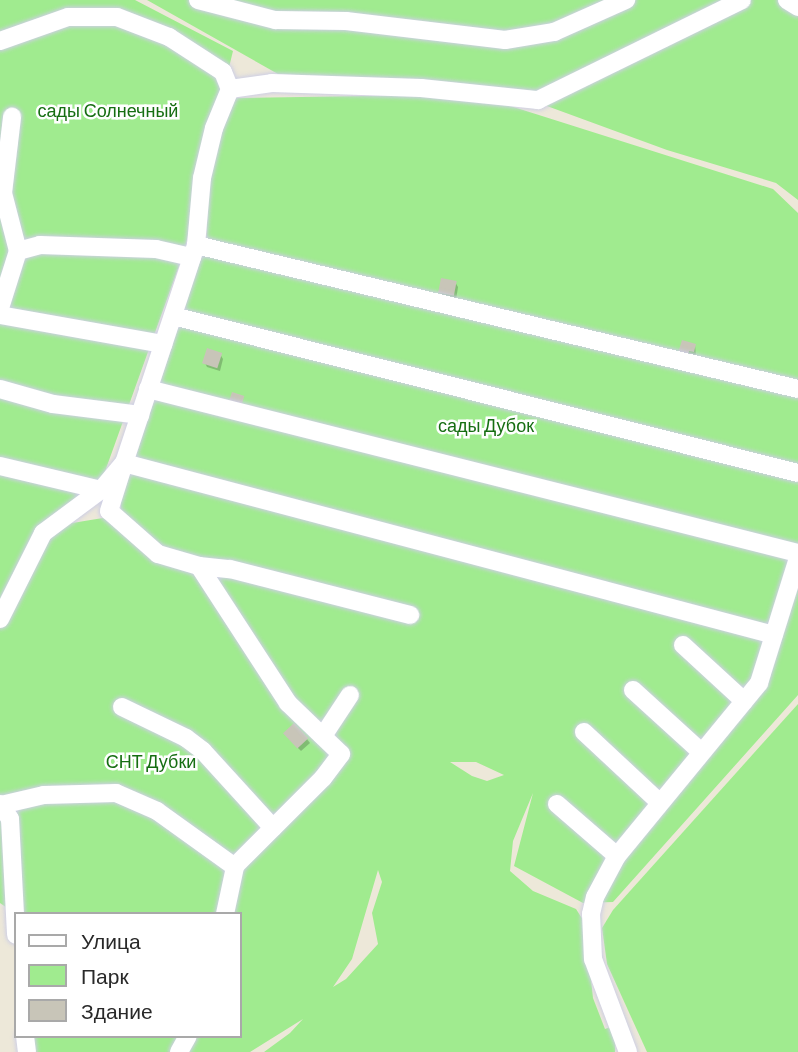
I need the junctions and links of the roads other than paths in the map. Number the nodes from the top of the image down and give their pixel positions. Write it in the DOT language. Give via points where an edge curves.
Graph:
graph roads {
  1 [pos="198,0"];
  2 [pos="626,0"];
  3 [pos="742,0"];
  4 [pos="787,0"];
  5 [pos="798,8"];
  6 [pos="0,41"];
  7 [pos="230,89"];
  8 [pos="12,117"];
  9 [pos="18,251"];
  10 [pos="194,251"];
  11 [pos="0,308"];
  12 [pos="0,315"];
  13 [pos="173,316"];
  14 [pos="163,344"];
  15 [pos="0,389"];
  16 [pos="148,389"];
  17 [pos="798,389"];
  18 [pos="140,415"];
  19 [pos="124,463"];
  20 [pos="0,466"];
  21 [pos="798,473"];
  22 [pos="101,490"];
  23 [pos="798,555"];
  24 [pos="199,566"];
  25 [pos="410,615"];
  26 [pos="0,619"];
  27 [pos="774,635"];
  28 [pos="683,645"];
  29 [pos="633,690"];
  30 [pos="350,695"];
  31 [pos="744,701"];
  32 [pos="122,707"];
  33 [pos="584,732"];
  34 [pos="323,736"];
  35 [pos="700,751"];
  36 [pos="659,802"];
  37 [pos="1,804"];
  38 [pos="557,804"];
  39 [pos="273,828"];
  40 [pos="617,856"];
  41 [pos="234,867"];
  42 [pos="15,912"];
  43 [pos="225,912"];
  44 [pos="628,1052"];
  1 -- 2 [label="street" via="275,20 346,21 505,40 554,32"];
  3 -- 7 [label="street" via="538,100 421,88 272,83"];
  4 -- 5 [label="street"];
  6 -- 7 [label="street" via="68,17 117,18 169,37 223,72"];
  7 -- 10 [label="street" via="214,128 202,178"];
  8 -- 9 [label="street" via="3,193"];
  9 -- 10 [label="street" via="40,245"];
  9 -- 11 [label="street"];
  10 -- 13 [label="street"];
  10 -- 17 [label="street"];
  12 -- 14 [label="street"];
  13 -- 14 [label="street"];
  13 -- 21 [label="street"];
  14 -- 16 [label="street"];
  15 -- 18 [label="street" via="53,404"];
  16 -- 18 [label="street"];
  16 -- 23 [label="street"];
  18 -- 19 [label="street"];
  19 -- 22 [label="street"];
  19 -- 24 [label="street" via="109,511 158,554"];
  19 -- 27 [label="street"];
  20 -- 22 [label="street"];
  22 -- 26 [label="street" via="43,533"];
  23 -- 27 [label="street"];
  24 -- 25 [label="street" via="230,569"];
  24 -- 34 [label="street" via="288,703"];
  27 -- 31 [label="street" via="759,683"];
  28 -- 31 [label="street"];
  29 -- 35 [label="street"];
  30 -- 34 [label="street"];
  31 -- 35 [label="street"];
  32 -- 39 [label="street" via="203,751"];
  33 -- 36 [label="street"];
  34 -- 39 [label="street" via="341,754"];
  35 -- 36 [label="street"];
  36 -- 40 [label="street"];
  37 -- 41 [label="street" via="44,795 116,793 157,811"];
  37 -- 42 [label="street" via="10,819"];
  38 -- 40 [label="street"];
  39 -- 41 [label="street"];
  40 -- 44 [label="street" via="593,905 593,959"];
  41 -- 43 [label="street"];
}
